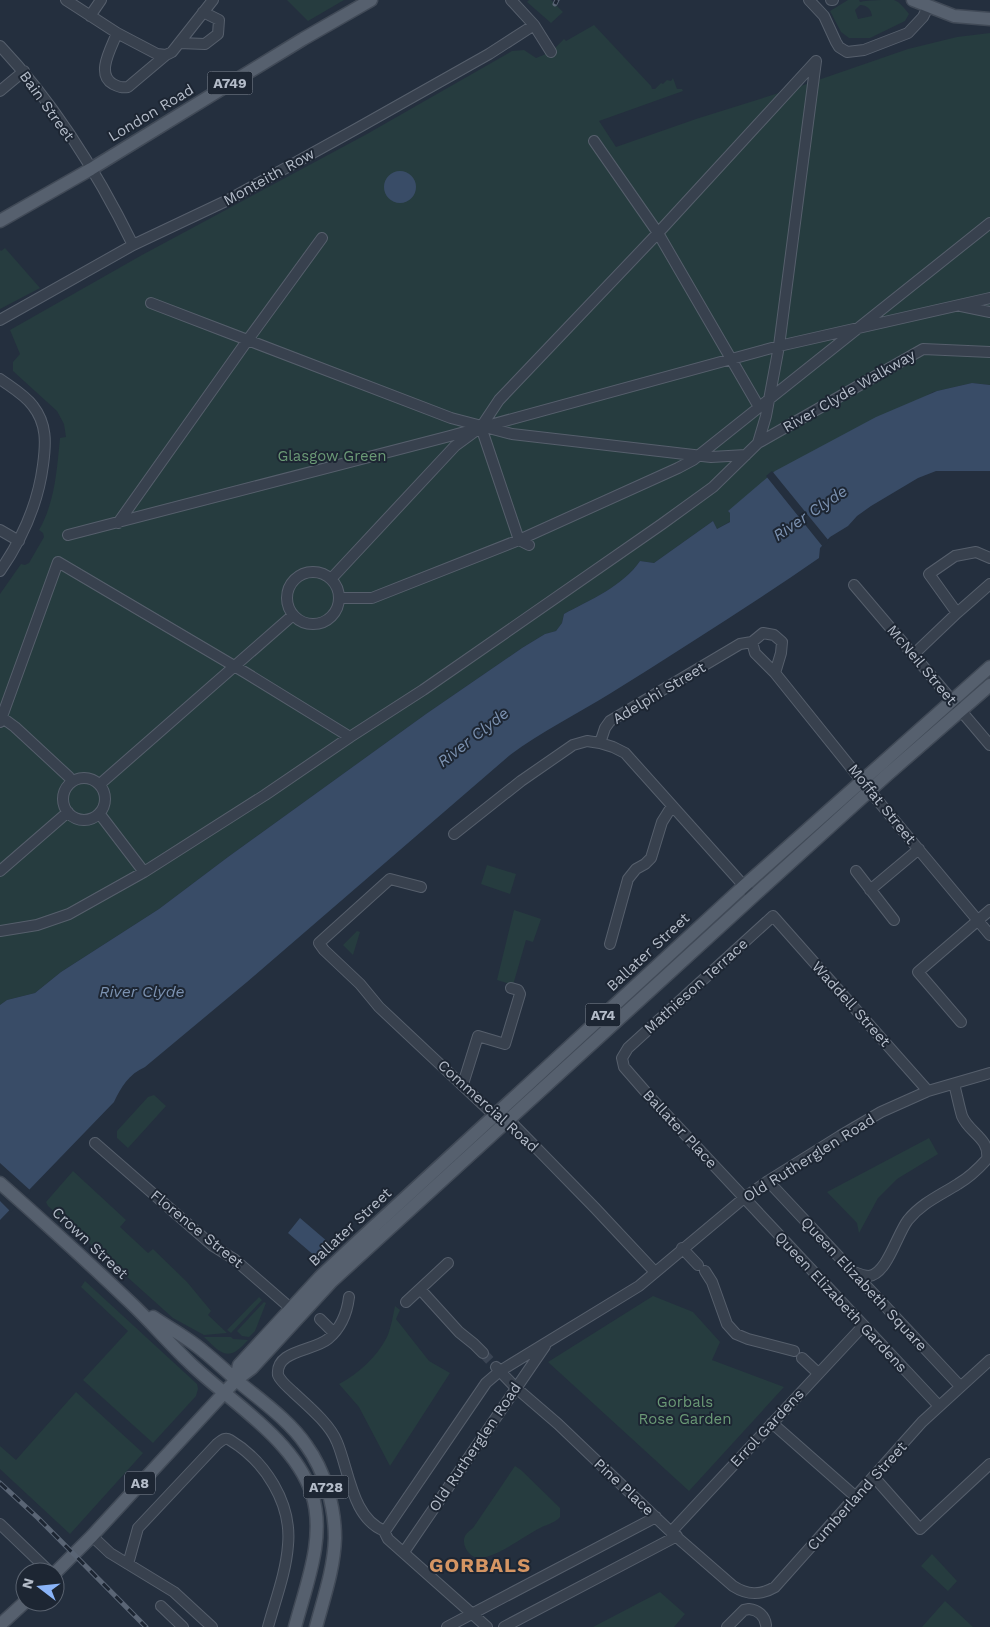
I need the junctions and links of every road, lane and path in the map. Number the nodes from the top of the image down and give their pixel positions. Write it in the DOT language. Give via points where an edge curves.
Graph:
graph roads {
  1 [pos="66,0"];
  2 [pos="101,0"];
  3 [pos="212,0"];
  4 [pos="371,0"];
  5 [pos="511,0"];
  6 [pos="809,0"];
  7 [pos="913,0"];
  8 [pos="928,7"];
  9 [pos="203,12"];
  10 [pos="90,16"];
  11 [pos="990,19"];
  12 [pos="534,25"];
  13 [pos="117,33"];
  14 [pos="179,43"];
  15 [pos="0,46"];
  16 [pos="551,52"];
  17 [pos="166,55"];
  18 [pos="24,71"];
  19 [pos="0,91"];
  20 [pos="594,141"];
  21 [pos="91,169"];
  22 [pos="0,221"];
  23 [pos="990,223"];
  24 [pos="658,233"];
  25 [pos="322,238"];
  26 [pos="133,245"];
  27 [pos="990,298"];
  28 [pos="151,304"];
  29 [pos="958,305"];
  30 [pos="990,312"];
  31 [pos="0,320"];
  32 [pos="857,328"];
  33 [pos="246,341"];
  34 [pos="779,346"];
  35 [pos="990,352"];
  36 [pos="732,360"];
  37 [pos="0,379"];
  38 [pos="769,399"];
  39 [pos="759,407"];
  40 [pos="482,426"];
  41 [pos="758,443"];
  42 [pos="746,455"];
  43 [pos="699,456"];
  44 [pos="118,523"];
  45 [pos="0,530"];
  46 [pos="68,535"];
  47 [pos="519,540"];
  48 [pos="19,541"];
  49 [pos="529,545"];
  50 [pos="990,558"];
  51 [pos="0,571"];
  52 [pos="331,579"];
  53 [pos="990,584"];
  54 [pos="854,585"];
  55 [pos="339,598"];
  56 [pos="957,613"];
  57 [pos="293,615"];
  58 [pos="752,642"];
  59 [pos="913,656"];
  60 [pos="234,666"];
  61 [pos="990,667"];
  62 [pos="775,673"];
  63 [pos="990,685"];
  64 [pos="951,700"];
  65 [pos="961,711"];
  66 [pos="0,719"];
  67 [pos="350,736"];
  68 [pos="600,743"];
  69 [pos="990,745"];
  70 [pos="69,777"];
  71 [pos="100,784"];
  72 [pos="866,786"];
  73 [pos="672,806"];
  74 [pos="68,812"];
  75 [pos="102,817"];
  76 [pos="454,834"];
  77 [pos="918,849"];
  78 [pos="0,871"];
  79 [pos="856,871"];
  80 [pos="144,872"];
  81 [pos="744,886"];
  82 [pos="421,887"];
  83 [pos="870,890"];
  84 [pos="754,896"];
  85 [pos="990,910"];
  86 [pos="773,916"];
  87 [pos="894,920"];
  88 [pos="978,920"];
  89 [pos="0,932"];
  90 [pos="990,935"];
  91 [pos="610,944"];
  92 [pos="671,953"];
  93 [pos="680,963"];
  94 [pos="512,988"];
  95 [pos="961,1022"];
  96 [pos="622,1058"];
  97 [pos="990,1073"];
  98 [pos="462,1084"];
  99 [pos="954,1084"];
  100 [pos="928,1091"];
  101 [pos="495,1116"];
  102 [pos="509,1120"];
  103 [pos="95,1143"];
  104 [pos="988,1160"];
  105 [pos="768,1181"];
  106 [pos="0,1183"];
  107 [pos="744,1198"];
  108 [pos="682,1248"];
  109 [pos="448,1263"];
  110 [pos="655,1272"];
  111 [pos="854,1272"];
  112 [pos="420,1290"];
  113 [pos="349,1298"];
  114 [pos="406,1302"];
  115 [pos="132,1304"];
  116 [pos="295,1312"];
  117 [pos="320,1319"];
  118 [pos="863,1326"];
  119 [pos="334,1333"];
  120 [pos="547,1343"];
  121 [pos="483,1353"];
  122 [pos="990,1360"];
  123 [pos="498,1369"];
  124 [pos="818,1373"];
  125 [pos="236,1380"];
  126 [pos="960,1386"];
  127 [pos="515,1387"];
  128 [pos="224,1393"];
  129 [pos="938,1406"];
  130 [pos="772,1423"];
  131 [pos="990,1464"];
  132 [pos="874,1477"];
  133 [pos="856,1497"];
  134 [pos="656,1517"];
  135 [pos="0,1524"];
  136 [pos="385,1531"];
  137 [pos="674,1534"];
  138 [pos="92,1536"];
  139 [pos="404,1552"];
  140 [pos="40,1562"];
  141 [pos="65,1563"];
  142 [pos="128,1564"];
  143 [pos="753,1594"];
  144 [pos="161,1606"];
  145 [pos="748,1609"];
  146 [pos="15,1611"];
  147 [pos="471,1614"];
  148 [pos="0,1625"];
  149 [pos="768,1626"];
  150 [pos="182,1627"];
  151 [pos="212,1627"];
  152 [pos="268,1627"];
  153 [pos="295,1627"];
  154 [pos="316,1627"];
  155 [pos="447,1627"];
  156 [pos="487,1627"];
  157 [pos="504,1627"];
  158 [pos="728,1627"];
  1 -- 10 [label="street"];
  2 -- 10 [label="street"];
  3 -- 9 [label="street"];
  4 -- 21 [label="main road, London Road / A749"];
  5 -- 12 [label="street"];
  6 -- 8 [label="street" via="824,16 839,47 847,52 864,50 908,33 923,18"];
  7 -- 8 [label="main road"];
  8 -- 11 [label="main road" via="954,16"];
  9 -- 14 [label="street"];
  9 -- 14 [label="street" via="219,20 218,34 205,44"];
  10 -- 13 [label="street"];
  12 -- 16 [label="street"];
  12 -- 26 [label="street, Monteith Row" via="489,54 228,200"];
  13 -- 17 [label="street" via="157,54"];
  13 -- 17 [label="street" via="105,65 109,82 115,85 128,86"];
  14 -- 17 [label="street"];
  15 -- 18 [label="street, Bain Street"];
  18 -- 19 [label="street"];
  18 -- 21 [label="street, Bain Street"];
  20 -- 24 [label="street"];
  21 -- 22 [label="main road, London Road / A749"];
  21 -- 26 [label="street, Bain Street"];
  23 -- 32 [label="street"];
  24 -- 34 [label="street" via="816,61"];
  24 -- 36 [label="street"];
  24 -- 40 [label="street" via="499,400"];
  25 -- 33 [label="street"];
  26 -- 31 [label="street, Monteith Row"];
  27 -- 29 [label="street"];
  28 -- 33 [label="street"];
  29 -- 30 [label="street"];
  29 -- 32 [label="street"];
  32 -- 34 [label="street"];
  32 -- 38 [label="street"];
  33 -- 40 [label="street" via="451,418"];
  33 -- 44 [label="street"];
  34 -- 36 [label="street"];
  34 -- 38 [label="street"];
  35 -- 41 [label="street, River Clyde Walkway" via="923,349"];
  36 -- 39 [label="street"];
  36 -- 40 [label="street"];
  37 -- 48 [label="street" via="32,404 46,435 36,503"];
  38 -- 39 [label="street"];
  38 -- 41 [label="street"];
  39 -- 43 [label="street"];
  40 -- 43 [label="street" via="512,434"];
  40 -- 44 [label="street"];
  40 -- 47 [label="street"];
  40 -- 52 [label="street" via="455,446"];
  41 -- 42 [label="street, River Clyde Walkway"];
  42 -- 43 [label="street"];
  42 -- 67 [label="street, River Clyde Walkway" via="714,487 423,690"];
  43 -- 47 [label="street"];
  44 -- 46 [label="street"];
  45 -- 48 [label="street"];
  47 -- 49 [label="street"];
  47 -- 55 [label="street" via="372,598"];
  48 -- 51 [label="street"];
  50 -- 56 [label="street" via="976,552 955,556 929,574"];
  52 -- 55 [label="street" via="338,589"];
  52 -- 57 [label="street" via="314,572 295,579 287,594"];
  53 -- 56 [label="street"];
  54 -- 59 [label="street, McNeil Street"];
  55 -- 57 [label="street" via="335,611 322,622 308,624"];
  56 -- 59 [label="street"];
  57 -- 60 [label="street"];
  58 -- 62 [label="street, Moffat Street" via="755,653"];
  58 -- 62 [label="street" via="763,633 774,635 782,642"];
  58 -- 68 [label="street, Adelphi Street" via="740,644 610,721 604,728"];
  59 -- 64 [label="street, McNeil Street"];
  60 -- 66 [label="street" via="58,562"];
  60 -- 67 [label="street"];
  60 -- 71 [label="street"];
  61 -- 64 [label="main road, Ballater Street / A74"];
  62 -- 72 [label="street, Moffat Street"];
  63 -- 65 [label="main road, Ballater Street / A74"];
  64 -- 65 [label="street, McNeil Street"];
  64 -- 72 [label="main road, Ballater Street / A74"];
  65 -- 69 [label="street, McNeil Street"];
  65 -- 72 [label="main road, Ballater Street / A74"];
  66 -- 70 [label="street" via="15,727"];
  67 -- 80 [label="street, River Clyde Walkway"];
  68 -- 73 [label="street" via="625,753"];
  68 -- 76 [label="street" via="587,741 573,745"];
  71 -- 74 [label="street" via="85,777 69,783 63,799"];
  71 -- 74 [label="street" via="106,800 99,814 84,820"];
  72 -- 77 [label="street, Moffat Street"];
  72 -- 81 [label="main road, Ballater Street / A74"];
  72 -- 84 [label="main road, Ballater Street / A74"];
  73 -- 81 [label="street"];
  73 -- 91 [label="street" via="662,822 651,858 636,868 628,880"];
  74 -- 78 [label="street"];
  75 -- 80 [label="street"];
  77 -- 83 [label="street"];
  77 -- 88 [label="street, Moffat Street"];
  79 -- 83 [label="street"];
  80 -- 89 [label="street, River Clyde Walkway" via="59,918"];
  81 -- 84 [label="street"];
  81 -- 92 [label="main road, Ballater Street / A74"];
  82 -- 98 [label="street, Commercial Road" via="390,878 319,943 379,1007"];
  83 -- 87 [label="street"];
  84 -- 93 [label="main road, Ballater Street / A74"];
  85 -- 88 [label="street"];
  86 -- 96 [label="street, Mathieson Terrace" via="628,1048"];
  86 -- 100 [label="street, Waddell Street"];
  88 -- 90 [label="street, Moffat Street"];
  88 -- 95 [label="street" via="918,972"];
  92 -- 93 [label="street"];
  92 -- 101 [label="main road, Ballater Street / A74"];
  93 -- 102 [label="main road, Ballater Street / A74"];
  94 -- 98 [label="street" via="520,994 505,1044 478,1036"];
  96 -- 107 [label="street, Ballater Place" via="624,1068"];
  97 -- 99 [label="street, Old Rutherglen Road"];
  98 -- 101 [label="street, Commercial Road"];
  99 -- 100 [label="street, Old Rutherglen Road"];
  99 -- 104 [label="street" via="963,1117 986,1142"];
  100 -- 105 [label="street, Old Rutherglen Road" via="881,1112"];
  101 -- 102 [label="street, Commercial Road"];
  101 -- 116 [label="main road, Ballater Street / A74" via="342,1257"];
  102 -- 110 [label="street, Commercial Road"];
  102 -- 116 [label="main road, Ballater Street / A74"];
  103 -- 116 [label="street, Florence Street"];
  104 -- 111 [label="street" via="960,1183 917,1210 900,1232 882,1268 870,1276"];
  105 -- 107 [label="street, Old Rutherglen Road"];
  105 -- 111 [label="street, Queen Elizabeth Square"];
  106 -- 115 [label="main road, Crown Street"];
  107 -- 108 [label="street, Old Rutherglen Road"];
  107 -- 118 [label="street, Queen Elizabeth Gardens"];
  108 -- 110 [label="street, Old Rutherglen Road"];
  108 -- 124 [label="street" via="712,1282 727,1324 736,1334 798,1355"];
  109 -- 112 [label="street"];
  110 -- 120 [label="street, Old Rutherglen Road" via="640,1286"];
  111 -- 126 [label="street, Queen Elizabeth Square"];
  112 -- 114 [label="street"];
  112 -- 121 [label="street" via="458,1332"];
  113 -- 119 [label="street" via="346,1314"];
  115 -- 125 [label="main road, Crown Street" via="202,1350"];
  115 -- 128 [label="main road, Crown Street"];
  116 -- 125 [label="main road, Ballater Street / A74" via="252,1368"];
  117 -- 119 [label="street"];
  118 -- 124 [label="street, Errol Gardens"];
  118 -- 129 [label="street, Queen Elizabeth Gardens"];
  119 -- 136 [label="street" via="317,1346 288,1356 278,1368 278,1376 324,1422 337,1440 361,1511"];
  120 -- 123 [label="street, Old Rutherglen Road"];
  120 -- 127 [label="street, Old Rutherglen Road"];
  122 -- 126 [label="street, Cumberland Street"];
  123 -- 127 [label="street, Pine Place"];
  123 -- 136 [label="street, Old Rutherglen Road"];
  124 -- 130 [label="street, Errol Gardens"];
  125 -- 128 [label="main road, Ballater Street / A8"];
  125 -- 154 [label="main road, A728" via="306,1444 324,1481 333,1516 334,1546 328,1587"];
  126 -- 129 [label="street, Cumberland Street"];
  127 -- 134 [label="street, Pine Place"];
  127 -- 139 [label="street, Old Rutherglen Road"];
  128 -- 138 [label="main road, Ballater Street / A8"];
  128 -- 153 [label="main road, A728" via="284,1446 305,1476 312,1495 317,1529 315,1546"];
  129 -- 132 [label="street, Cumberland Street"];
  130 -- 133 [label="street"];
  130 -- 137 [label="street, Errol Gardens"];
  131 -- 132 [label="street" via="920,1529"];
  132 -- 133 [label="street, Cumberland Street"];
  133 -- 143 [label="street, Cumberland Street" via="775,1587 762,1594"];
  134 -- 137 [label="street, Pine Place"];
  134 -- 147 [label="street"];
  135 -- 140 [label="street"];
  136 -- 139 [label="street" via="388,1539"];
  137 -- 143 [label="street, Pine Place" via="733,1586"];
  137 -- 157 [label="street, Errol Gardens"];
  138 -- 141 [label="main road, Ballater Street / A8"];
  138 -- 142 [label="street"];
  139 -- 147 [label="street"];
  142 -- 151 [label="street" via="174,1592"];
  142 -- 152 [label="street" via="138,1528 217,1444 227,1438 265,1471 275,1486 284,1511 289,1536 287,1552"];
  143 -- 145 [label="street"];
  144 -- 150 [label="street"];
  145 -- 149 [label="street" via="759,1613"];
  145 -- 158 [label="street"];
  146 -- 148 [label="main road"];
  147 -- 155 [label="street"];
  147 -- 156 [label="street"];
}
